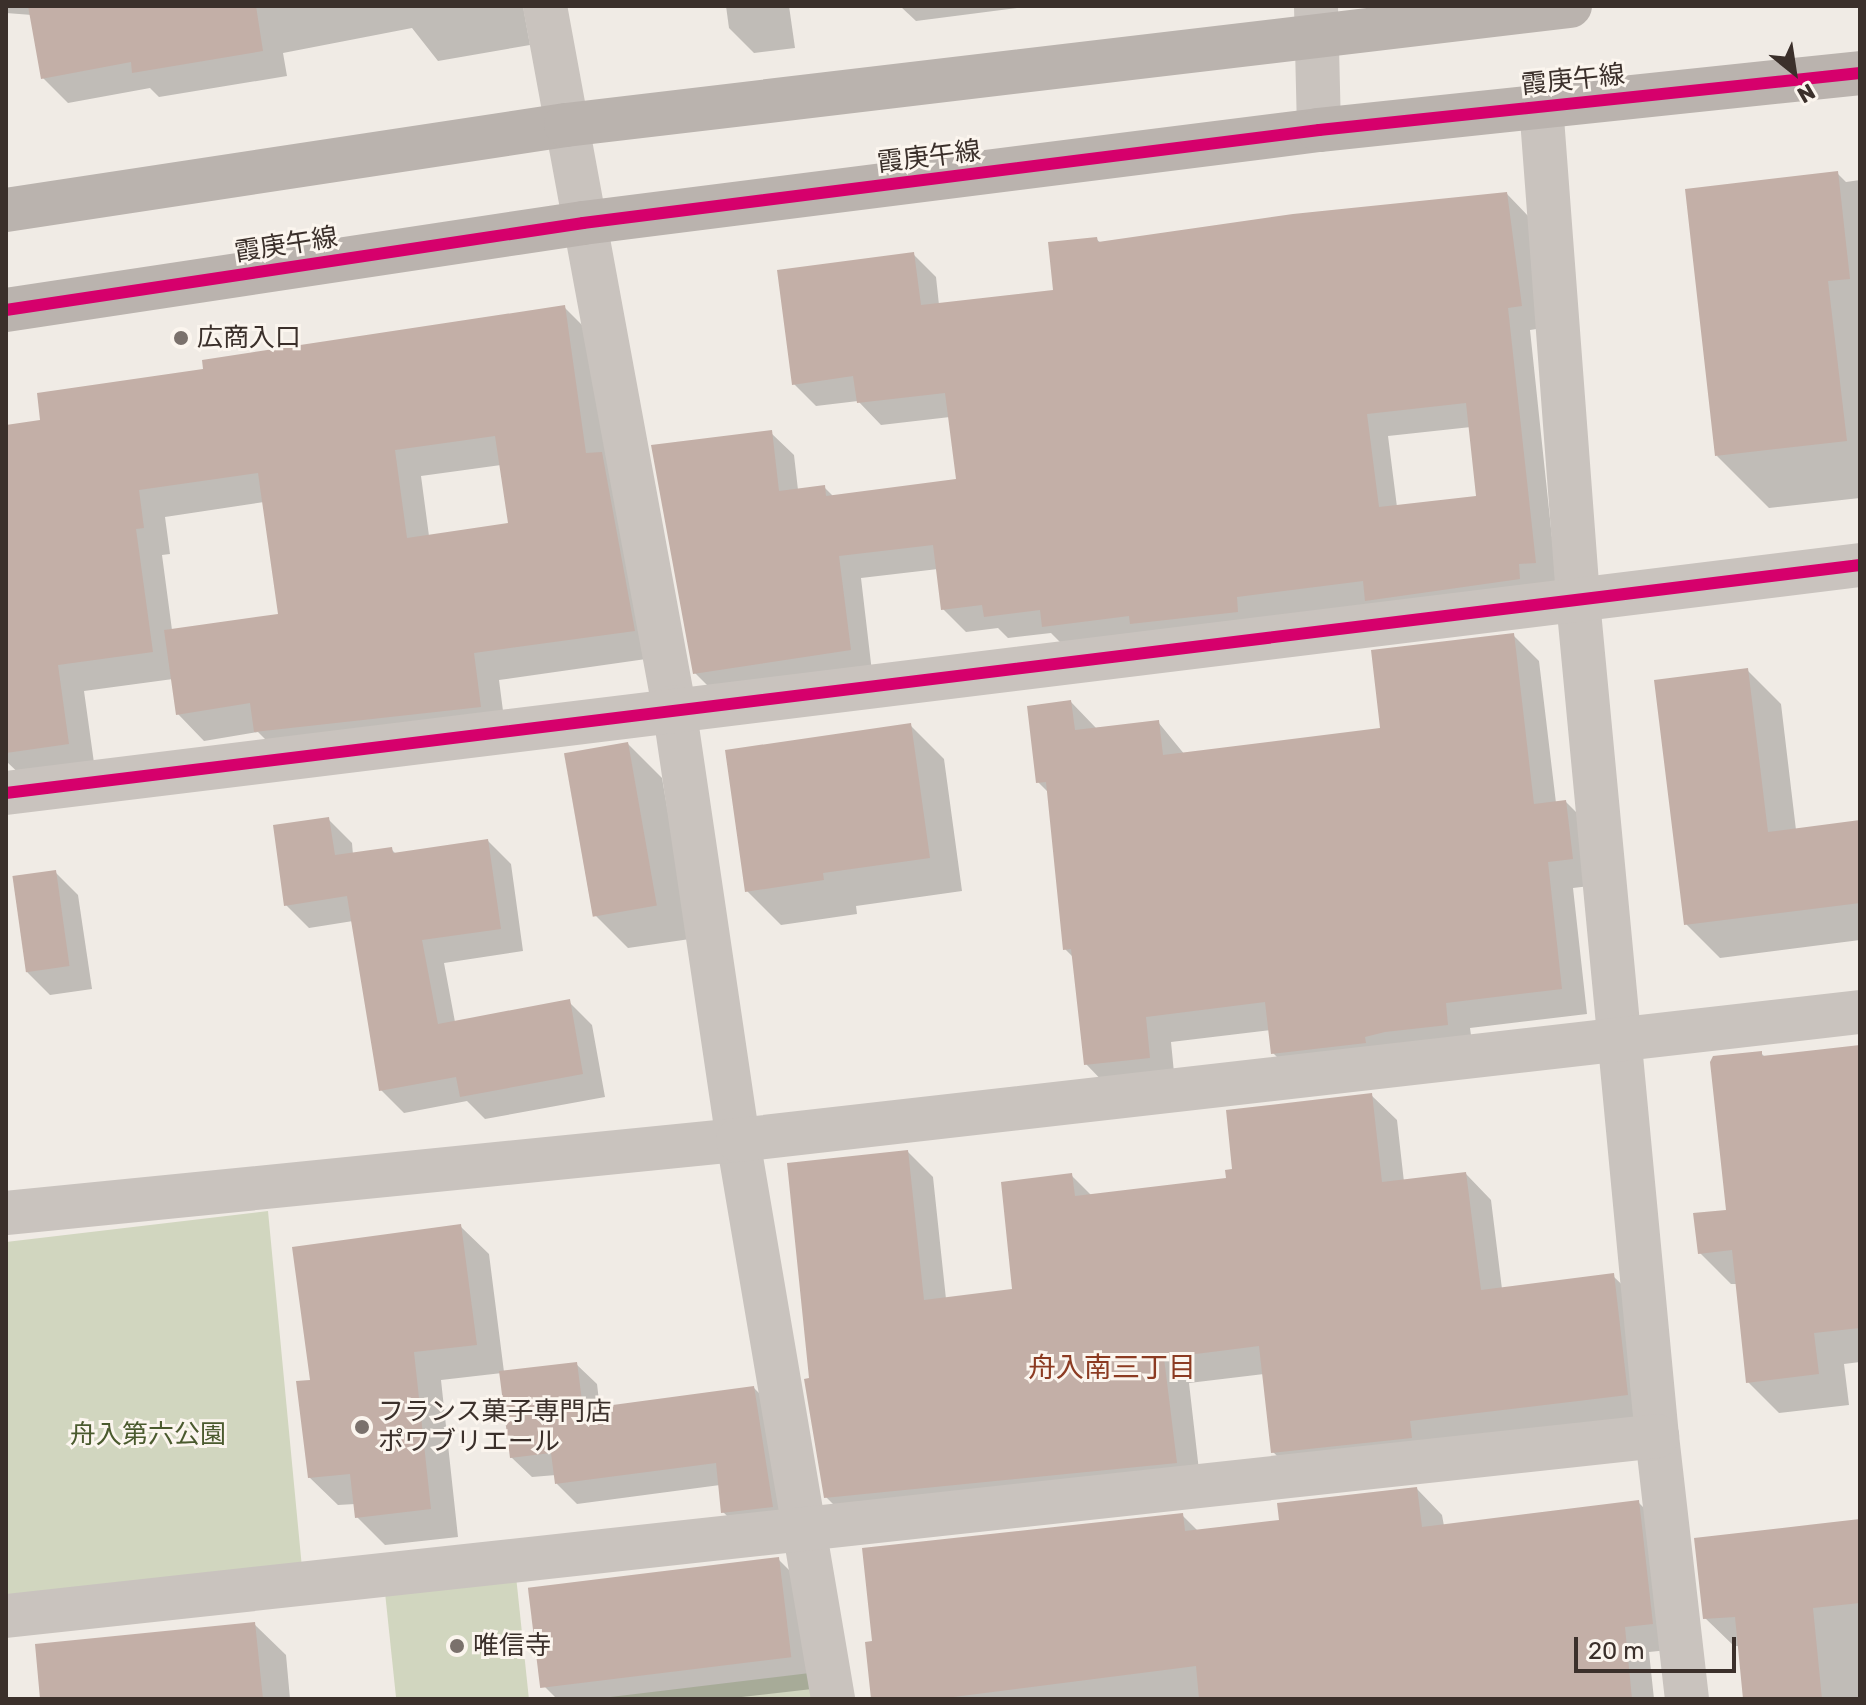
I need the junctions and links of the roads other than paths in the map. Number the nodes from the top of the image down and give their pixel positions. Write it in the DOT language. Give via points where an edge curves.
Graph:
graph roads {
  1 [pos="545,6"];
  2 [pos="1570,6"];
  3 [pos="1317,19"];
  4 [pos="1860,73"];
  5 [pos="1541,105"];
  6 [pos="566,125"];
  7 [pos="1319,130"];
  8 [pos="6,210"];
  9 [pos="583,223"];
  10 [pos="6,310"];
  11 [pos="1860,565"];
  12 [pos="1578,601"];
  13 [pos="674,707"];
  14 [pos="6,793"];
  15 [pos="1860,1012"];
  16 [pos="1619,1039"];
  17 [pos="738,1140"];
  18 [pos="6,1213"];
  19 [pos="1657,1436"];
  20 [pos="803,1530"];
  21 [pos="6,1616"];
  22 [pos="833,1699"];
  23 [pos="1687,1699"];
  1 -- 6 [label="street"];
  2 -- 3 [label="street"];
  3 -- 6 [label="street"];
  3 -- 7 [label="street"];
  4 -- 5 [label="street, 霞庚午線"];
  5 -- 7 [label="street, 霞庚午線"];
  5 -- 12 [label="street"];
  6 -- 8 [label="street"];
  6 -- 9 [label="street"];
  7 -- 9 [label="street, 霞庚午線"];
  9 -- 10 [label="street, 霞庚午線"];
  9 -- 13 [label="street"];
  11 -- 12 [label="street"];
  12 -- 13 [label="street"];
  12 -- 16 [label="street"];
  13 -- 14 [label="street"];
  13 -- 17 [label="street"];
  15 -- 16 [label="street"];
  16 -- 17 [label="street"];
  16 -- 19 [label="street"];
  17 -- 18 [label="street"];
  17 -- 20 [label="street"];
  19 -- 20 [label="street"];
  19 -- 23 [label="street"];
  20 -- 21 [label="street"];
  20 -- 22 [label="street"];
}
